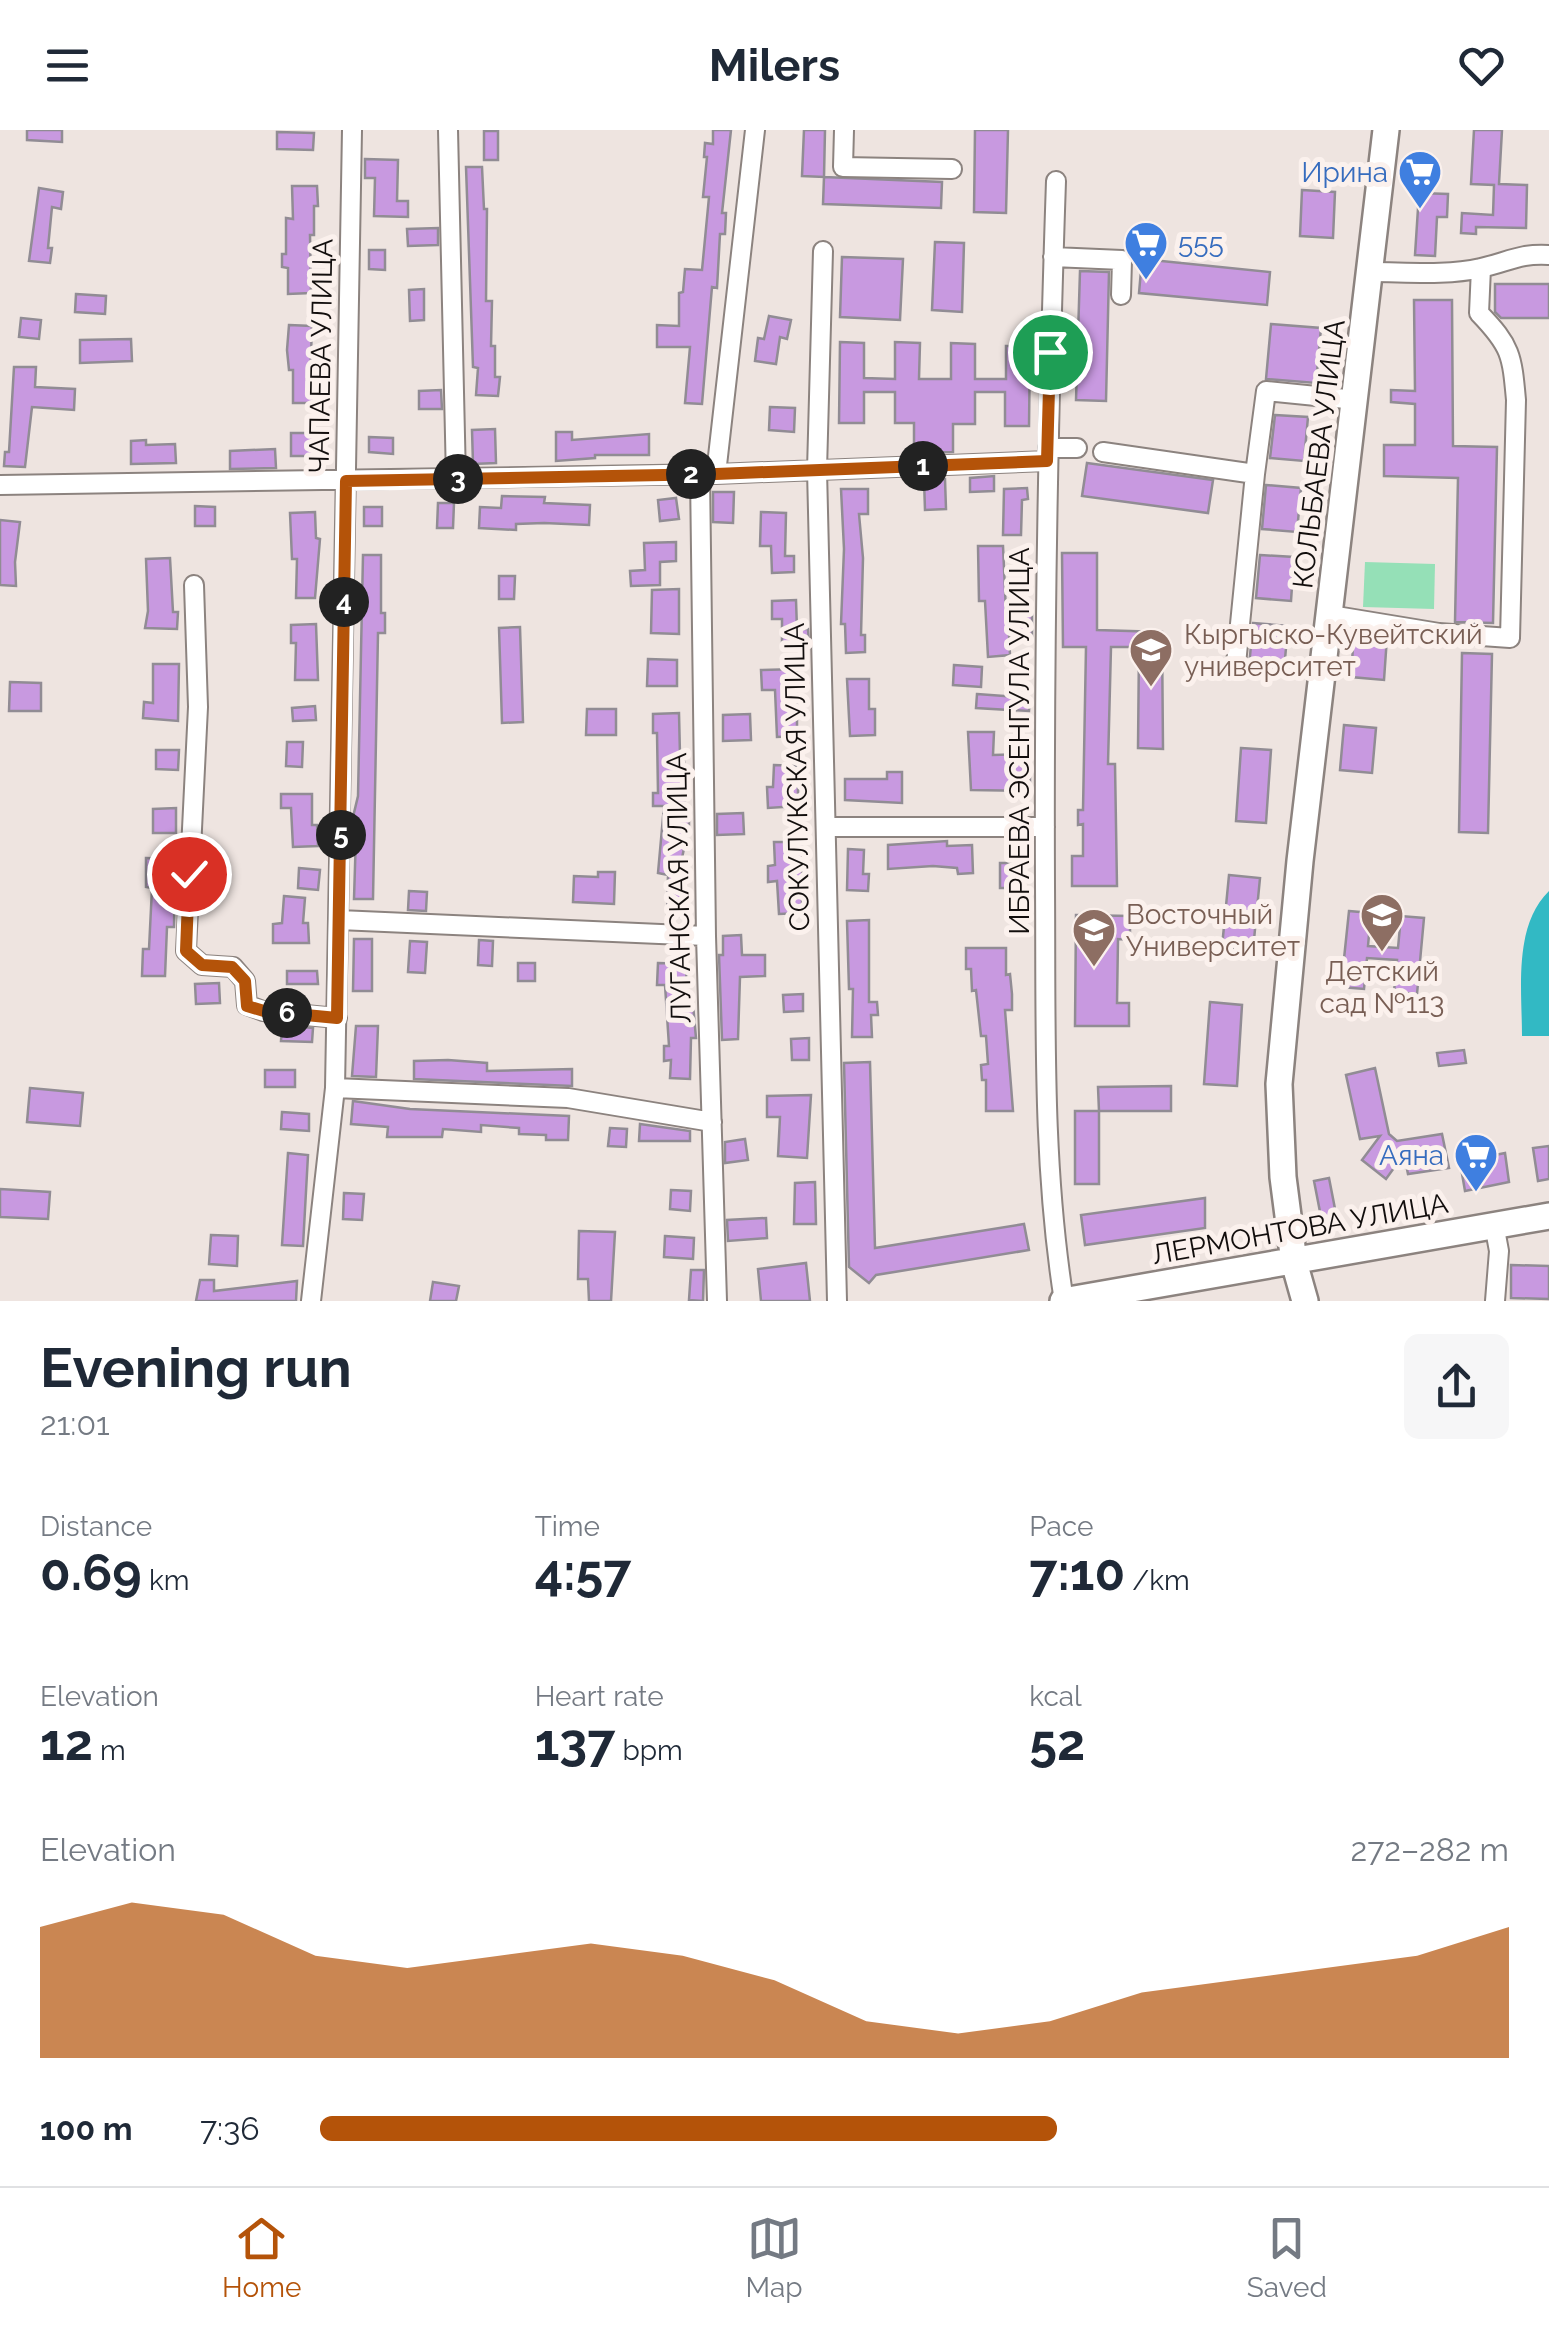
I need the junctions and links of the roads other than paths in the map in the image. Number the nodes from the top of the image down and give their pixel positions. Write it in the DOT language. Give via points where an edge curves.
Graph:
graph roads {
  1 [pos="352,130"];
  2 [pos="448,130"];
  3 [pos="754,130"];
  4 [pos="844,130"];
  5 [pos="1386,130"];
  6 [pos="952,169"];
  7 [pos="1056,181"];
  8 [pos="823,251"];
  9 [pos="1549,255"];
  10 [pos="1054,256"];
  11 [pos="1481,268"];
  12 [pos="1371,272"];
  13 [pos="1120,295"];
  14 [pos="1356,400"];
  15 [pos="1077,448"];
  16 [pos="1103,452"];
  17 [pos="1047,455"];
  18 [pos="817,470"];
  19 [pos="708,474"];
  20 [pos="1255,474"];
  21 [pos="456,479"];
  22 [pos="346,481"];
  23 [pos="0,485"];
  24 [pos="194,585"];
  25 [pos="1330,615"];
  26 [pos="1236,664"];
  27 [pos="826,827"];
  28 [pos="1045,827"];
  29 [pos="339,920"];
  30 [pos="697,936"];
  31 [pos="337,1018"];
  32 [pos="335,1088"];
  33 [pos="702,1121"];
  34 [pos="1549,1216"];
  35 [pos="1494,1224"];
  36 [pos="1294,1262"];
  37 [pos="311,1301"];
  38 [pos="718,1301"];
  39 [pos="837,1301"];
  40 [pos="1064,1301"];
  41 [pos="1305,1301"];
  42 [pos="1494,1301"];
  1 -- 22 [label="street, ЧАПАЕВА УЛИЦА"];
  2 -- 21 [label="street"];
  3 -- 19 [label="street, ЛУГАНСКАЯ УЛИЦА"];
  4 -- 6 [label="street" via="843,167"];
  5 -- 12 [label="main road, КОЛЬБАЕВА УЛИЦА"];
  7 -- 10 [label="street, ИБРАЕВА ЭСЕНГУЛА УЛИЦА"];
  8 -- 18 [label="street, СОКУЛУКСКАЯ УЛИЦА"];
  9 -- 11 [label="street" via="1519,254"];
  10 -- 13 [label="street" via="1122,260"];
  10 -- 17 [label="street, ИБРАЕВА ЭСЕНГУЛА УЛИЦА"];
  11 -- 12 [label="street"];
  11 -- 25 [label="street" via="1479,312 1505,339 1513,363 1510,638 1439,634"];
  12 -- 14 [label="main road, КОЛЬБАЕВА УЛИЦА"];
  14 -- 20 [label="street" via="1266,391"];
  14 -- 25 [label="main road, КОЛЬБАЕВА УЛИЦА"];
  15 -- 17 [label="street"];
  16 -- 20 [label="street"];
  17 -- 18 [label="street"];
  17 -- 28 [label="street, ИБРАЕВА ЭСЕНГУЛА УЛИЦА"];
  18 -- 19 [label="street"];
  18 -- 27 [label="street, СОКУЛУКСКАЯ УЛИЦА"];
  19 -- 21 [label="street"];
  19 -- 30 [label="street, ЛУГАНСКАЯ УЛИЦА"];
  20 -- 26 [label="street"];
  21 -- 22 [label="street"];
  22 -- 23 [label="street"];
  22 -- 29 [label="street, ЧАПАЕВА УЛИЦА"];
  24 -- 31 [label="street" via="198,707 186,951 202,965 232,967 245,981 247,1006"];
  25 -- 36 [label="main road, КОЛЬБАЕВА УЛИЦА" via="1278,1084"];
  27 -- 28 [label="street"];
  27 -- 39 [label="street, СОКУЛУКСКАЯ УЛИЦА"];
  28 -- 40 [label="street, ИБРАЕВА ЭСЕНГУЛА УЛИЦА" via="1050,1200"];
  29 -- 30 [label="street"];
  29 -- 31 [label="street, ЧАПАЕВА УЛИЦА"];
  30 -- 33 [label="street, ЛУГАНСКАЯ УЛИЦА"];
  31 -- 32 [label="street, ЧАПАЕВА УЛИЦА"];
  32 -- 33 [label="street" via="568,1098"];
  32 -- 37 [label="street, ЧАПАЕВА УЛИЦА"];
  33 -- 38 [label="street, ЛУГАНСКАЯ УЛИЦА"];
  34 -- 35 [label="main road, ЛЕРМОНТОВА УЛИЦА"];
  35 -- 36 [label="main road, ЛЕРМОНТОВА УЛИЦА"];
  35 -- 42 [label="street"];
  36 -- 40 [label="main road, ЛЕРМОНТОВА УЛИЦА"];
  36 -- 41 [label="main road, КОЛЬБАЕВА УЛИЦА"];
}
